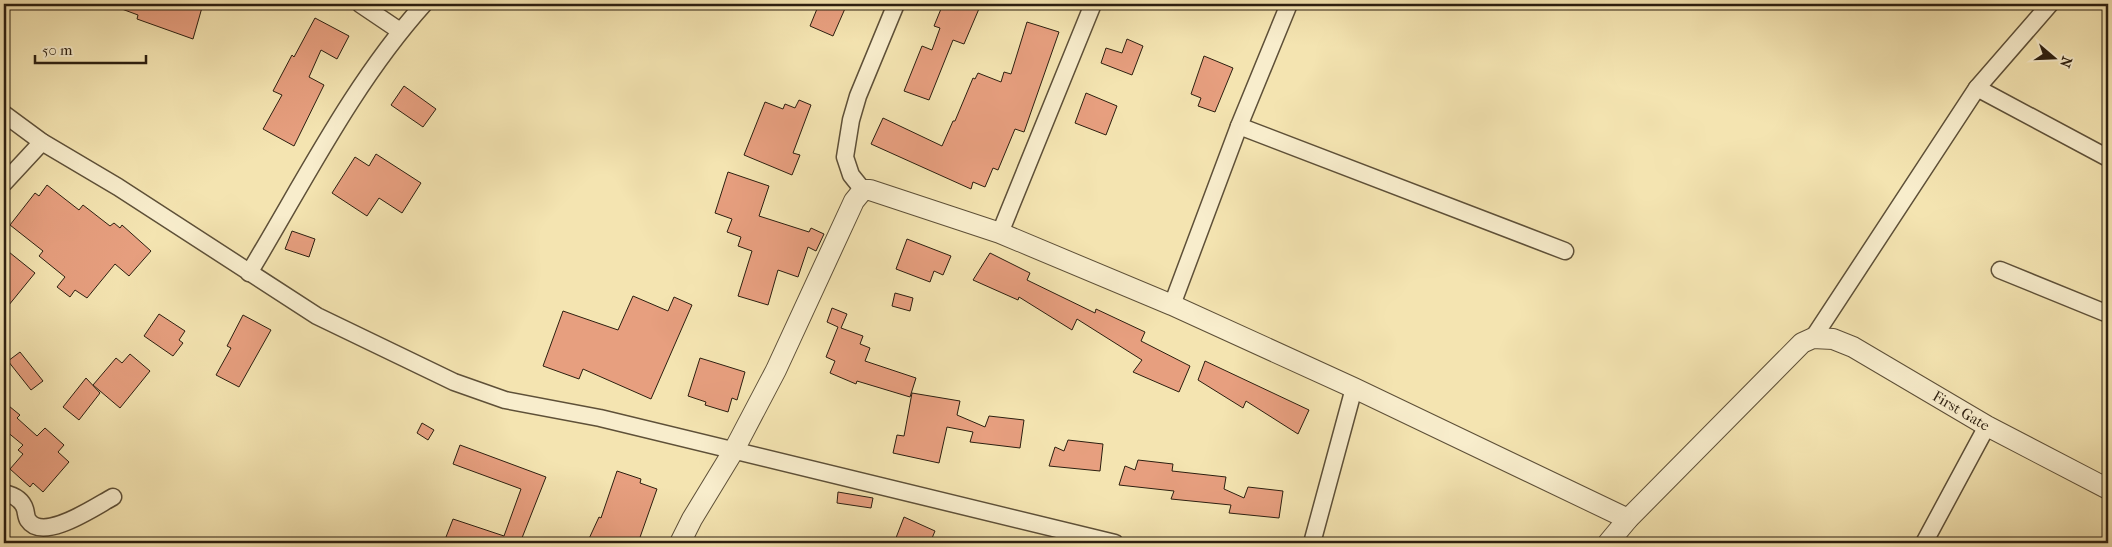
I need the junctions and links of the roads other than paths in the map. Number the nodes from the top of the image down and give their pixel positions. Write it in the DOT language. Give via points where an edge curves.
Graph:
graph roads {
  1 [pos="360,4"];
  2 [pos="424,4"];
  3 [pos="896,4"];
  4 [pos="1093,4"];
  5 [pos="1289,4"];
  6 [pos="2050,4"];
  7 [pos="400,30"];
  8 [pos="1977,88"];
  9 [pos="4,114"];
  10 [pos="1239,126"];
  11 [pos="42,142"];
  12 [pos="2108,158"];
  13 [pos="4,184"];
  14 [pos="864,190"];
  15 [pos="1000,233"];
  16 [pos="1565,251"];
  17 [pos="2000,270"];
  18 [pos="250,273"];
  19 [pos="1172,305"];
  20 [pos="2108,314"];
  21 [pos="1814,338"];
  22 [pos="1354,388"];
  23 [pos="1987,426"];
  24 [pos="734,450"];
  25 [pos="2108,489"];
  26 [pos="4,492"];
  27 [pos="113,497"];
  28 [pos="1628,519"];
  29 [pos="680,543"];
  30 [pos="1115,543"];
  31 [pos="1312,543"];
  32 [pos="1608,543"];
  33 [pos="1924,543"];
  1 -- 7 [label="street"];
  2 -- 7 [label="street"];
  3 -- 14 [label="street" via="850,120 845,157 850,175"];
  4 -- 15 [label="street"];
  5 -- 10 [label="street"];
  6 -- 8 [label="street"];
  7 -- 18 [label="street" via="350,103"];
  8 -- 12 [label="street"];
  8 -- 21 [label="street"];
  9 -- 11 [label="street"];
  10 -- 16 [label="street"];
  10 -- 19 [label="street"];
  11 -- 13 [label="street"];
  11 -- 18 [label="street"];
  14 -- 15 [label="street" via="877,191"];
  14 -- 24 [label="street" via="854,201 776,370"];
  15 -- 19 [label="street"];
  17 -- 20 [label="street"];
  18 -- 24 [label="street" via="317,316 454,382 505,400 600,418"];
  19 -- 22 [label="street"];
  21 -- 23 [label="street, First Gate" via="1833,339 1853,347"];
  21 -- 28 [label="street" via="1791,353"];
  22 -- 28 [label="street"];
  22 -- 31 [label="street"];
  23 -- 25 [label="street, First Gate"];
  23 -- 33 [label="street"];
  24 -- 29 [label="street"];
  24 -- 30 [label="street"];
  26 -- 27 [label="street" via="18,499 34,525 52,529"];
  28 -- 32 [label="street"];
}
